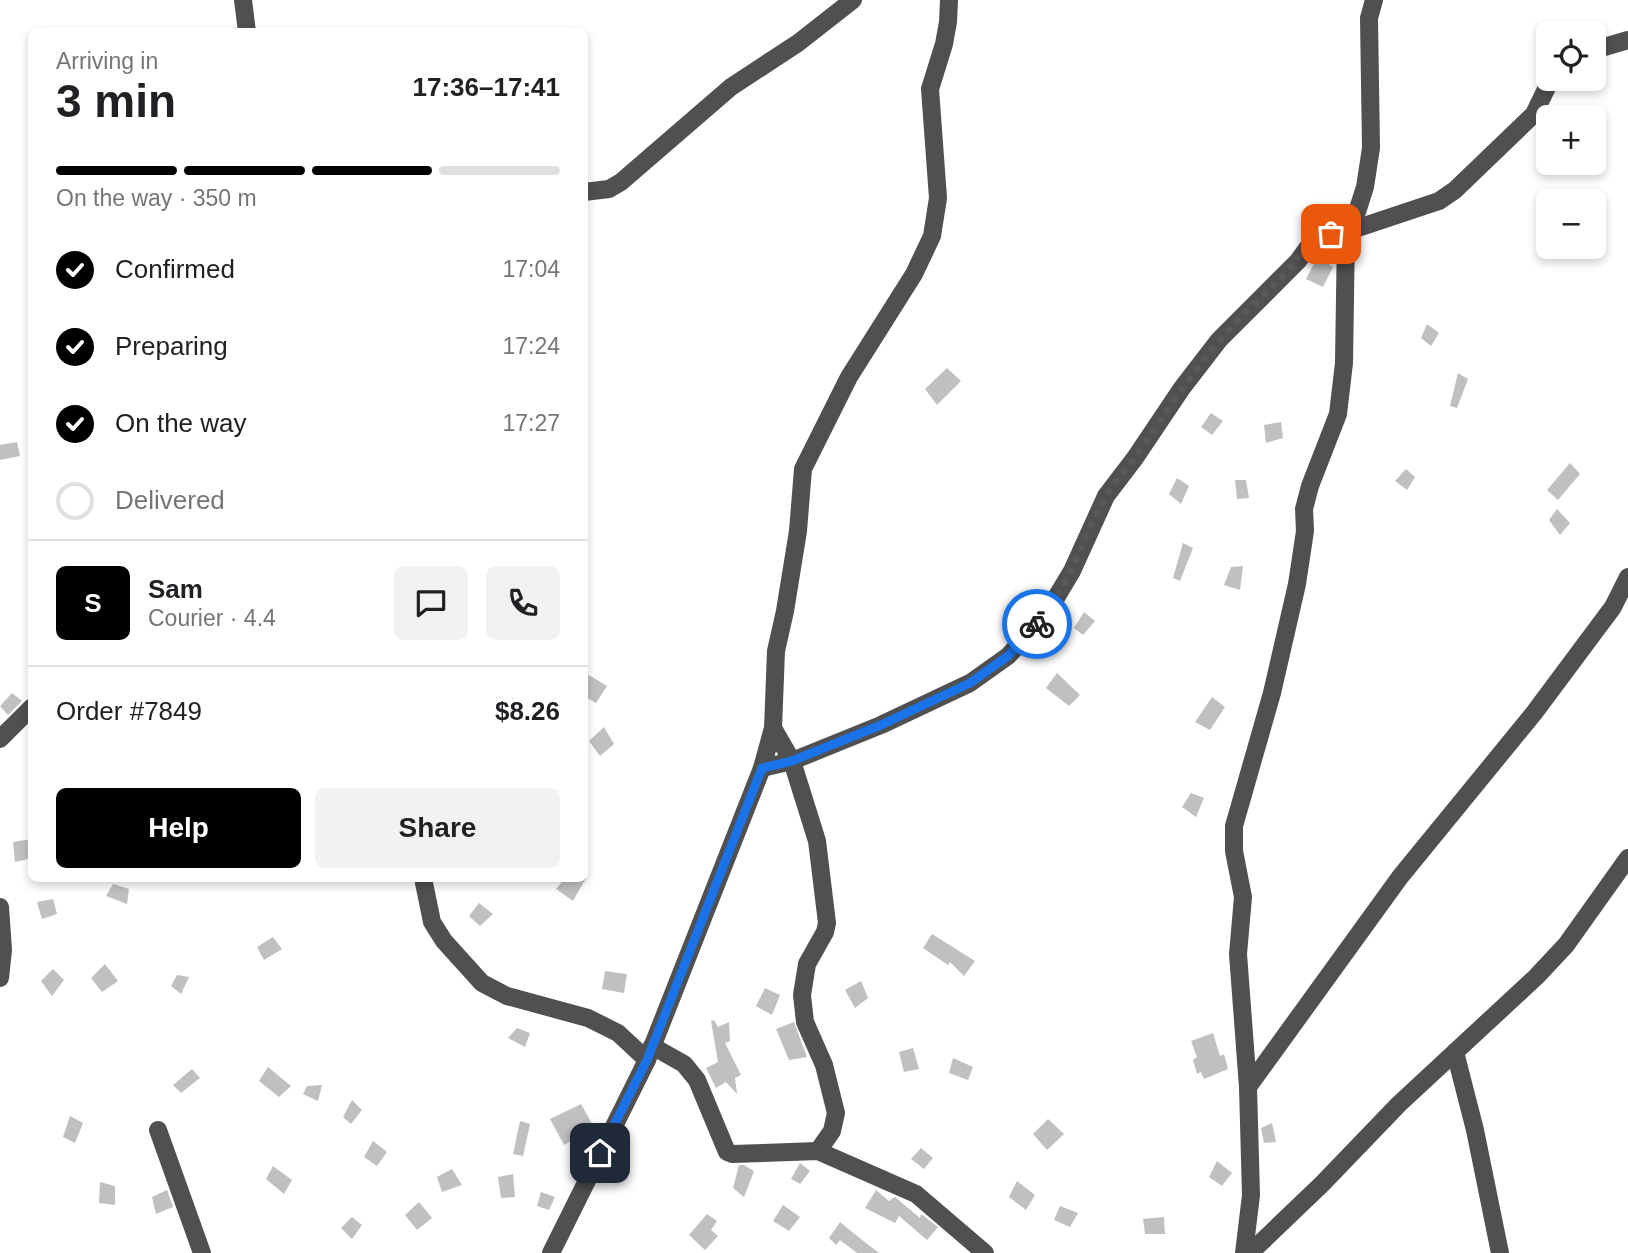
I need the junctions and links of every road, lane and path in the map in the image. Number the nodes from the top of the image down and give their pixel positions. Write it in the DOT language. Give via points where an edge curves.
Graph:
graph roads {
  1 [pos="243,0"];
  2 [pos="853,0"];
  3 [pos="949,0"];
  4 [pos="1374,0"];
  5 [pos="246,28"];
  6 [pos="1628,40"];
  7 [pos="1606,46"];
  8 [pos="1545,91"];
  9 [pos="588,192"];
  10 [pos="1346,232"];
  11 [pos="1628,577"];
  12 [pos="28,710"];
  13 [pos="773,728"];
  14 [pos="0,739"];
  15 [pos="792,761"];
  16 [pos="762,768"];
  17 [pos="1628,858"];
  18 [pos="424,882"];
  19 [pos="0,907"];
  20 [pos="0,978"];
  21 [pos="1455,1052"];
  22 [pos="650,1053"];
  23 [pos="1248,1087"];
  24 [pos="158,1130"];
  25 [pos="818,1152"];
  26 [pos="202,1253"];
  27 [pos="551,1253"];
  28 [pos="985,1253"];
  29 [pos="1244,1253"];
  30 [pos="1250,1253"];
  31 [pos="1500,1253"];
  1 -- 5 [label="street"];
  2 -- 9 [label="street" via="731,87 621,182"];
  3 -- 13 [label="street" via="944,44 930,89 937,198 932,236 914,274 849,377 803,469 798,531 776,651"];
  4 -- 10 [label="street" via="1369,18 1371,148 1361,199"];
  6 -- 7 [label="street"];
  8 -- 10 [label="street" via="1534,114 1455,190 1439,201"];
  10 -- 15 [label="street" via="1311,243 1212,350 1105,496 1072,571 1045,616 1008,656 970,683"];
  10 -- 23 [label="street" via="1344,363 1338,414 1304,509 1305,531 1294,596 1234,826 1243,897 1238,954"];
  11 -- 23 [label="street" via="1605,618 1400,877"];
  12 -- 14 [label="street"];
  13 -- 15 [label="street"];
  13 -- 16 [label="street"];
  15 -- 16 [label="street"];
  15 -- 25 [label="street" via="817,841 827,923 807,964 802,995 805,1022 824,1065 836,1113 832,1131"];
  16 -- 22 [label="street"];
  17 -- 21 [label="street" via="1566,945"];
  18 -- 22 [label="street" via="432,922 482,983 507,996 588,1018"];
  19 -- 20 [label="street"];
  21 -- 30 [label="street"];
  21 -- 31 [label="street"];
  22 -- 25 [label="street" via="691,1070 727,1152"];
  22 -- 27 [label="street"];
  23 -- 29 [label="street" via="1251,1195"];
  24 -- 26 [label="street"];
  25 -- 28 [label="street" via="916,1195"];
}
